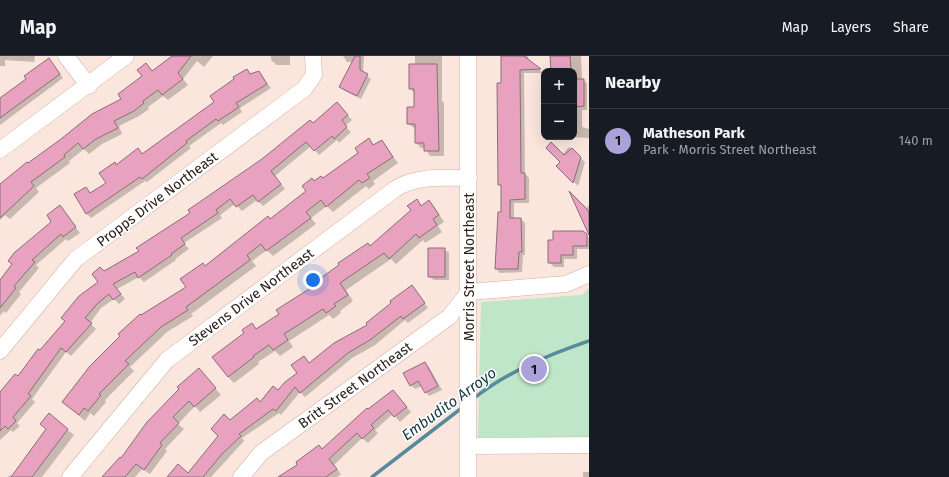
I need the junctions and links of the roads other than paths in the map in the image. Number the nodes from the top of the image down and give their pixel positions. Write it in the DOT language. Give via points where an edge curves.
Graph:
graph roads {
  1 [pos="66,56"];
  2 [pos="126,56"];
  3 [pos="314,56"];
  4 [pos="468,56"];
  5 [pos="89,86"];
  6 [pos="0,150"];
  7 [pos="469,178"];
  8 [pos="589,274"];
  9 [pos="469,292"];
  10 [pos="0,351"];
  11 [pos="589,445"];
  12 [pos="469,446"];
  13 [pos="70,477"];
  14 [pos="241,477"];
  15 [pos="468,477"];
  1 -- 5 [label="street"];
  2 -- 5 [label="street"];
  3 -- 10 [label="street, Propps Drive Northeast" via="314,75 304,89 76,260"];
  4 -- 7 [label="street, Morris Street Northeast"];
  5 -- 6 [label="street"];
  7 -- 9 [label="street, Morris Street Northeast"];
  7 -- 13 [label="street, Stevens Drive Northeast" via="418,179 405,183 167,360"];
  8 -- 9 [label="street" via="566,284"];
  9 -- 12 [label="street, Morris Street Northeast"];
  9 -- 14 [label="street, Britt Street Northeast" via="449,317 261,453"];
  11 -- 12 [label="street"];
  12 -- 15 [label="street, Morris Street Northeast"];
}
